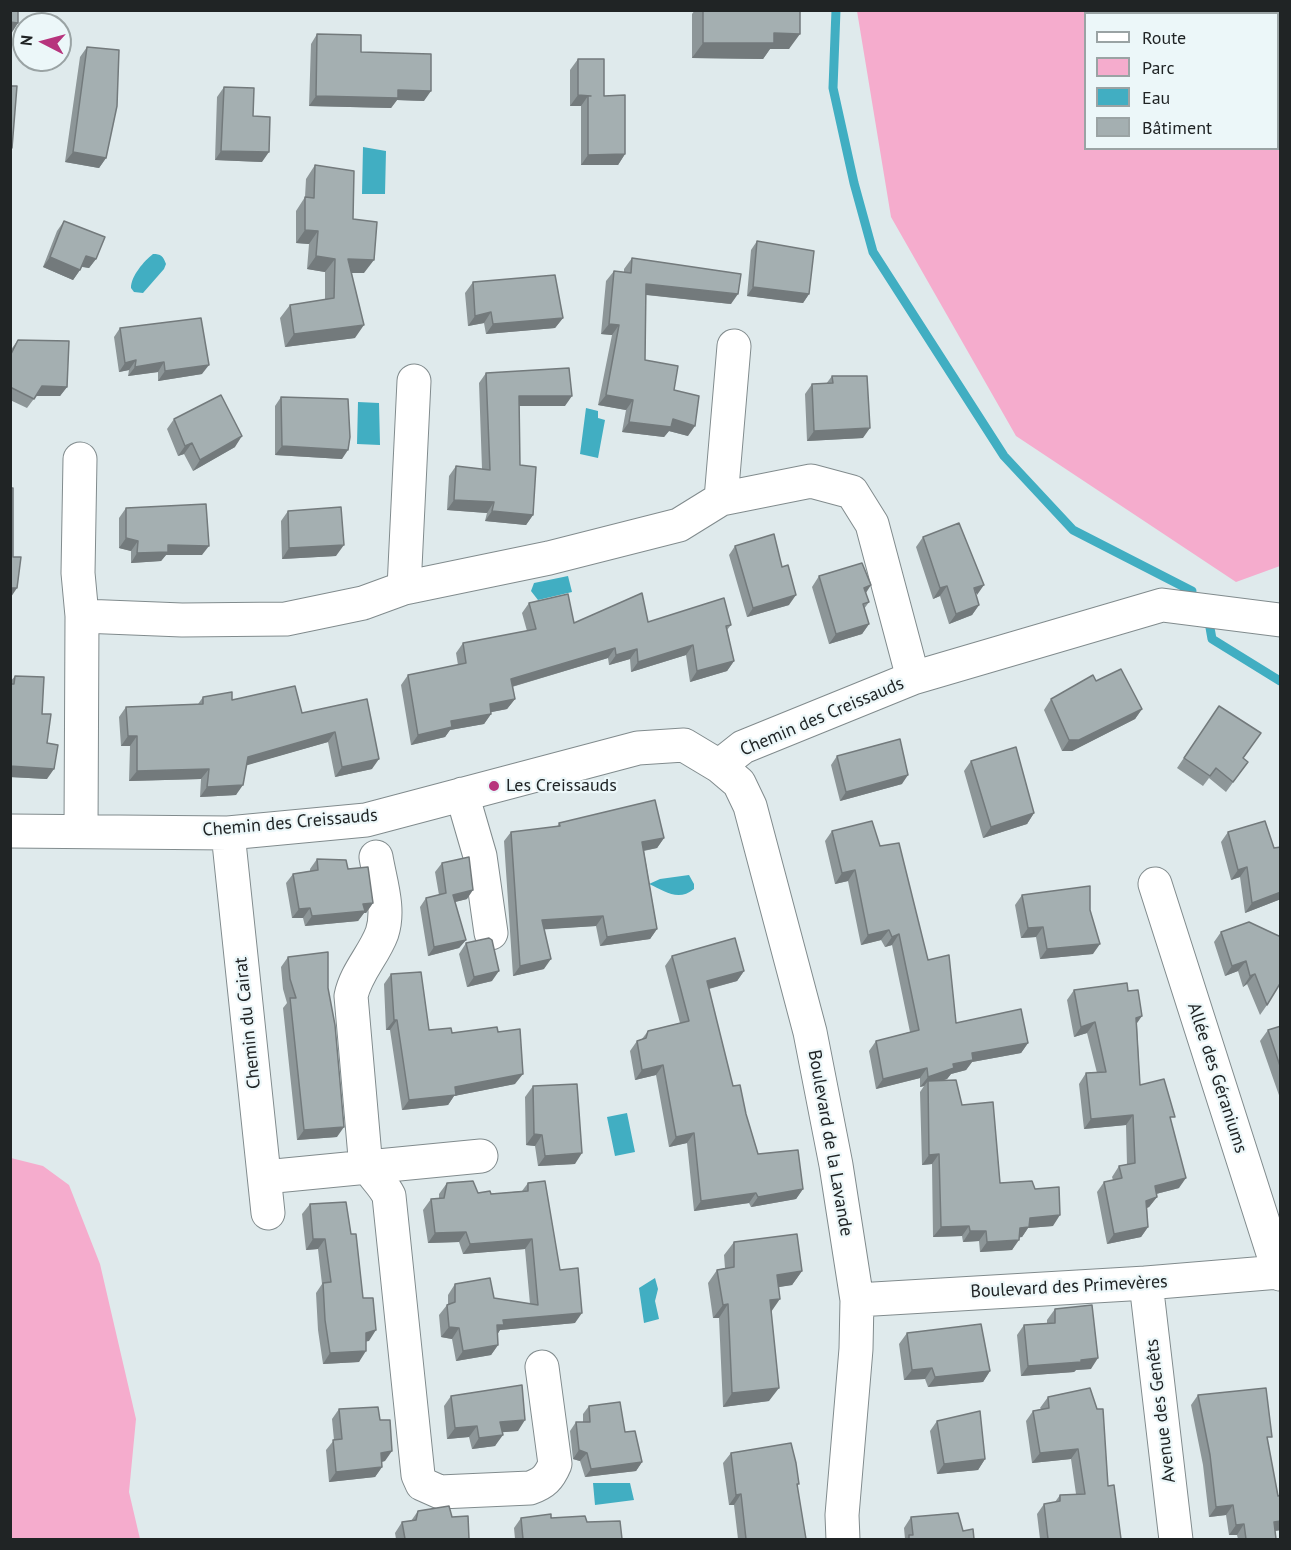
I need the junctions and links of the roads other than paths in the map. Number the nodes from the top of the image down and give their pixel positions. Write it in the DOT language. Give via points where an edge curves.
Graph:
graph roads {
  1 [pos="734,345"];
  2 [pos="414,381"];
  3 [pos="80,459"];
  4 [pos="721,499"];
  5 [pos="404,588"];
  6 [pos="82,616"];
  7 [pos="1281,620"];
  8 [pos="913,678"];
  9 [pos="719,766"];
  10 [pos="462,794"];
  11 [pos="10,831"];
  12 [pos="81,831"];
  13 [pos="228,833"];
  14 [pos="376,857"];
  15 [pos="1155,884"];
  16 [pos="491,933"];
  17 [pos="481,1156"];
  18 [pos="367,1168"];
  19 [pos="265,1178"];
  20 [pos="268,1213"];
  21 [pos="1280,1273"];
  22 [pos="1146,1283"];
  23 [pos="857,1300"];
  24 [pos="542,1367"];
  25 [pos="843,1539"];
  26 [pos="1176,1539"];
  1 -- 4 [label="street"];
  2 -- 5 [label="street"];
  3 -- 6 [label="street" via="78,573"];
  4 -- 5 [label="street" via="679,525 549,558"];
  4 -- 8 [label="street" via="812,481 852,492 872,524"];
  5 -- 6 [label="street" via="363,603 285,619"];
  6 -- 12 [label="street"];
  7 -- 8 [label="street, Chemin des Creissauds" via="1162,605"];
  8 -- 9 [label="street, Chemin des Creissauds" via="743,747"];
  9 -- 10 [label="street, Chemin des Creissauds" via="684,745 638,748"];
  9 -- 23 [label="street, Boulevard de la Lavande" via="740,783 750,806 807,1021 836,1165"];
  10 -- 13 [label="street, Chemin des Creissauds" via="366,819"];
  10 -- 16 [label="street" via="480,856"];
  11 -- 12 [label="street, Chemin des Creissauds"];
  12 -- 13 [label="street, Chemin des Creissauds"];
  13 -- 19 [label="street, Chemin du Cairat"];
  14 -- 18 [label="street" via="384,924 351,996"];
  15 -- 21 [label="street, Allée des Géraniums"];
  17 -- 18 [label="street"];
  18 -- 19 [label="street"];
  18 -- 24 [label="street" via="389,1196 422,1484 440,1492 530,1488 543,1483 555,1464"];
  19 -- 20 [label="street, Chemin du Cairat"];
  21 -- 22 [label="street, Boulevard des Primevères"];
  22 -- 23 [label="street, Boulevard des Primevères"];
  22 -- 26 [label="street, Avenue des Genêts"];
  23 -- 25 [label="street, Boulevard de la Lavande"];
}
